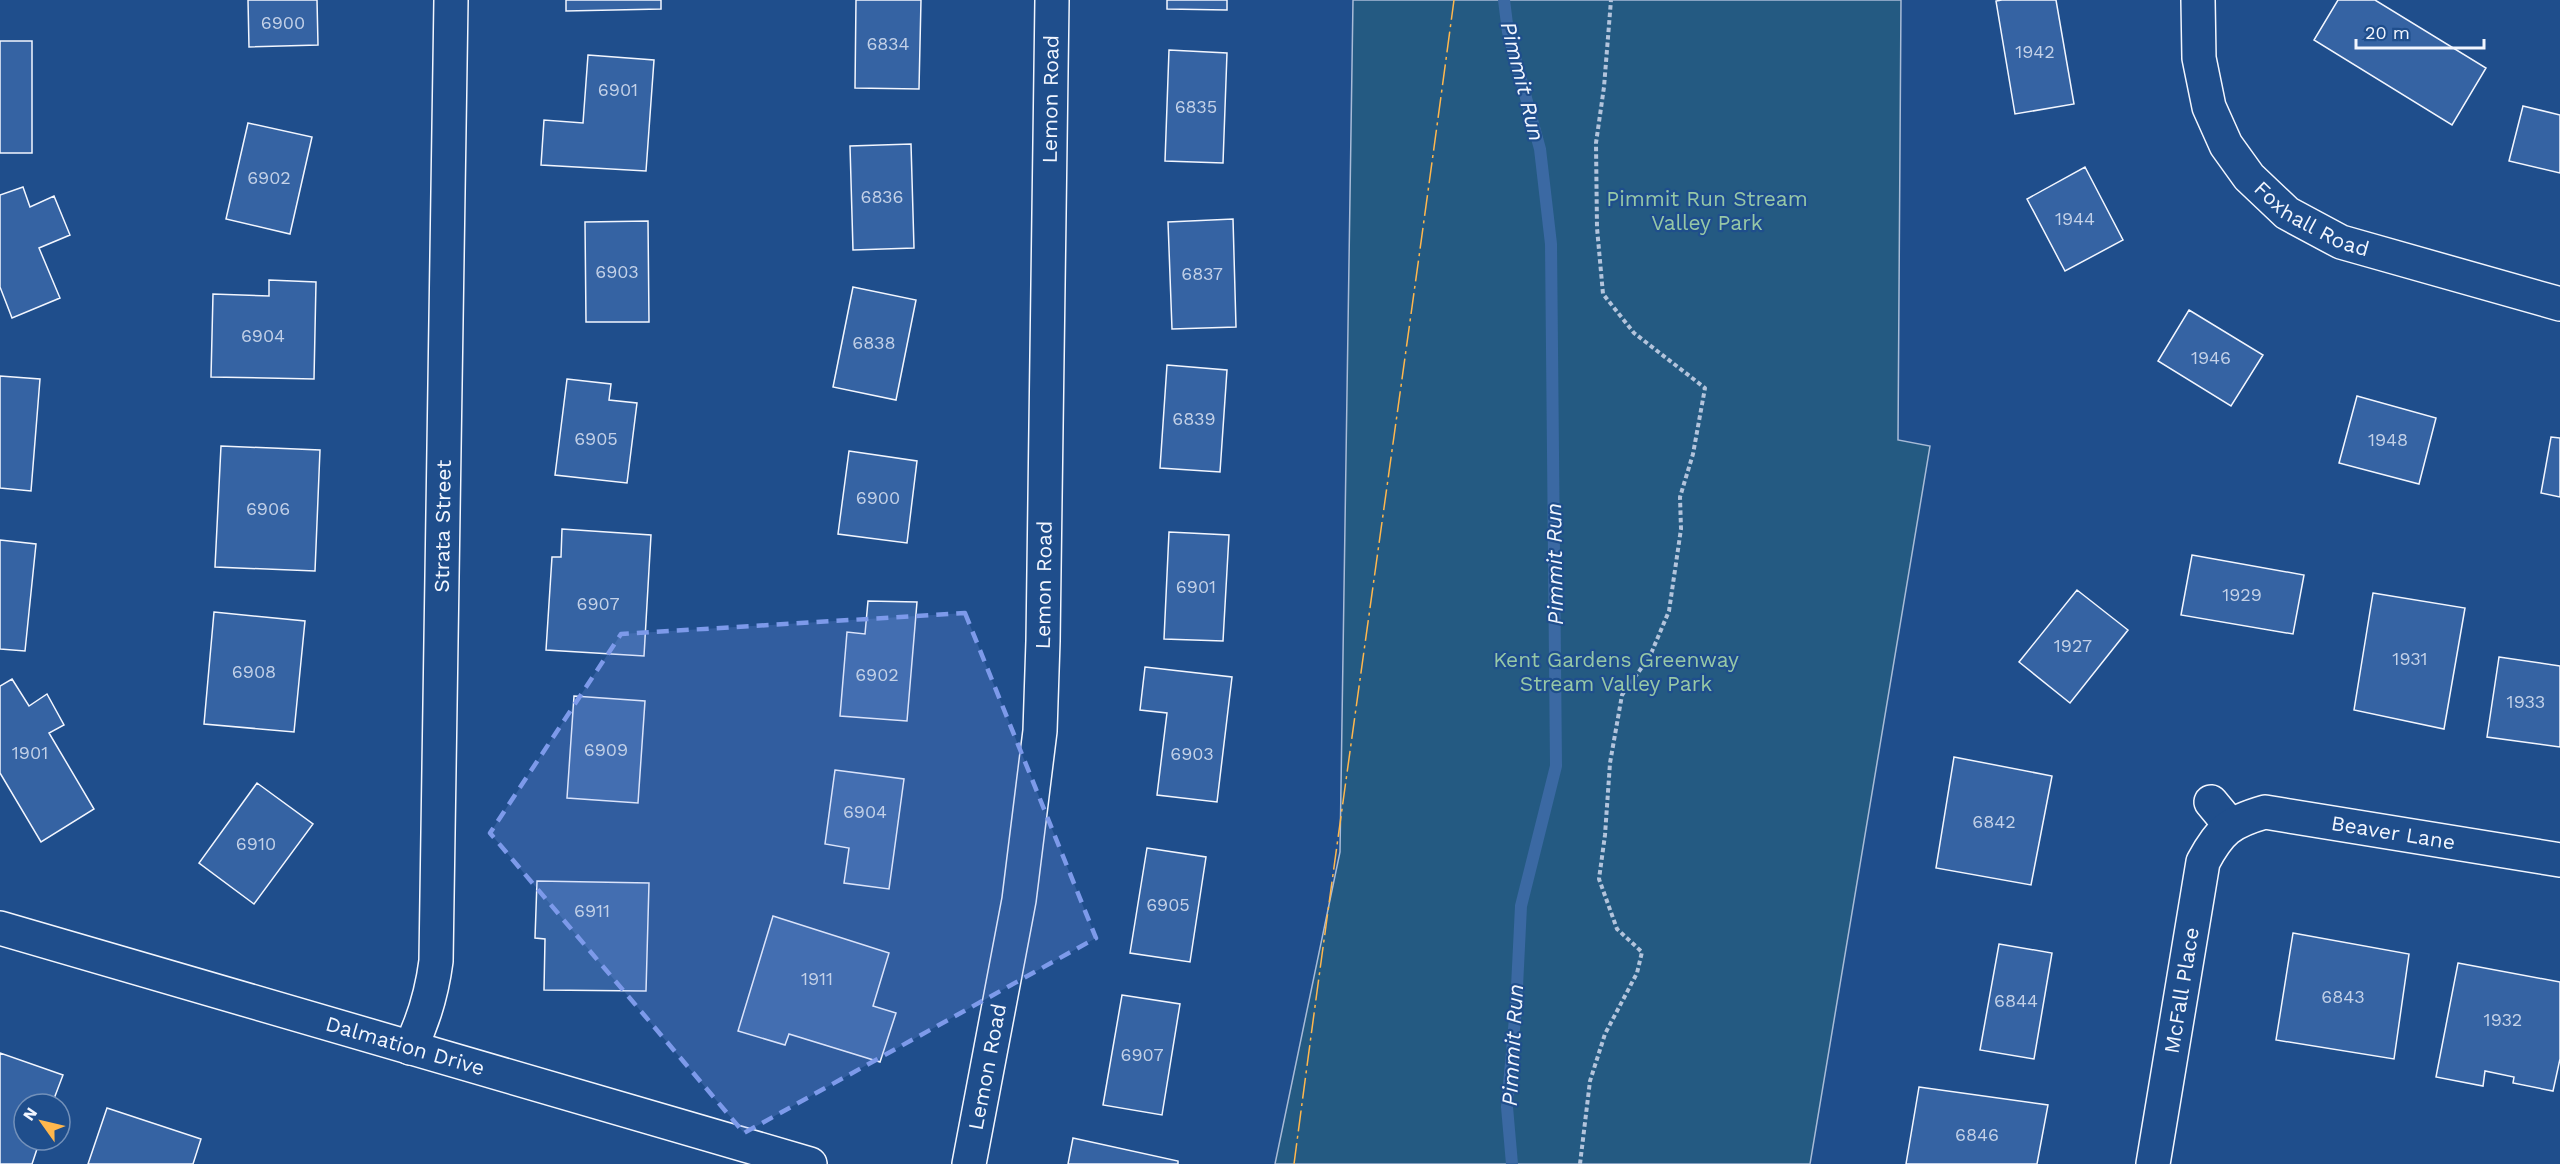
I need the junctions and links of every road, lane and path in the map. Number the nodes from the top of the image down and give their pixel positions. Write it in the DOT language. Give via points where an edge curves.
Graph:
graph roads {
  1 [pos="451,0"];
  2 [pos="1052,0"];
  3 [pos="1611,0"];
  4 [pos="2198,0"];
  5 [pos="2560,304"];
  6 [pos="2220,813"];
  7 [pos="2560,860"];
  8 [pos="0,928"];
  9 [pos="410,1048"];
  10 [pos="810,1164"];
  11 [pos="969,1164"];
  12 [pos="1580,1164"];
  13 [pos="2153,1164"];
  1 -- 9 [label="street, Strata Street" via="436,961 433,987"];
  2 -- 11 [label="street, Lemon Road" via="1040,731 1019,900"];
  3 -- 12 [label="path" via="1596,143 1603,294 1634,333 1704,388 1680,497 1682,529 1669,611 1650,656 1622,694 1610,763 1599,879 1617,929 1642,952 1637,972 1605,1034 1590,1081"];
  4 -- 5 [label="street, Foxhall Road" via="2199,58 2209,107 2226,145 2249,177 2287,213 2342,242"];
  6 -- 7 [label="street, Beaver Lane" via="2241,819 2265,812"];
  6 -- 13 [label="street, McFall Place" via="2215,840 2203,862"];
  8 -- 9 [label="street, Dalmation Drive"];
  9 -- 10 [label="street, Dalmation Drive"];
}
